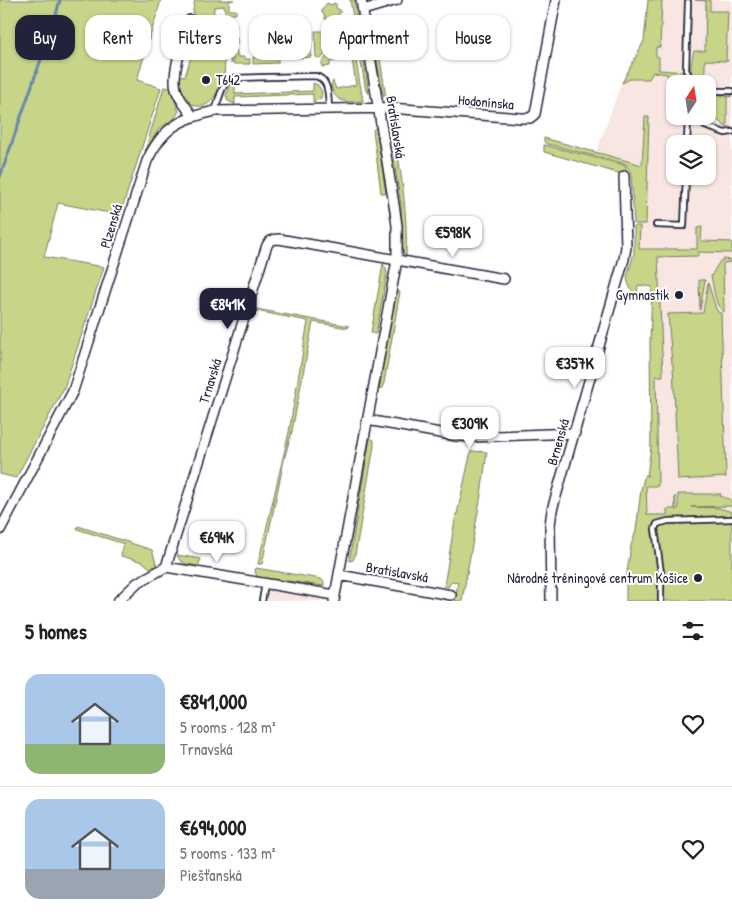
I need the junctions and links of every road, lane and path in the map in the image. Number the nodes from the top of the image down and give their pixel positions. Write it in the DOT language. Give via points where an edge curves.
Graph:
graph roads {
  1 [pos="361,0"];
  2 [pos="397,0"];
  3 [pos="556,0"];
  4 [pos="688,2"];
  5 [pos="363,10"];
  6 [pos="178,60"];
  7 [pos="689,75"];
  8 [pos="716,91"];
  9 [pos="732,91"];
  10 [pos="378,108"];
  11 [pos="329,109"];
  12 [pos="215,111"];
  13 [pos="192,115"];
  14 [pos="705,126"];
  15 [pos="732,132"];
  16 [pos="624,176"];
  17 [pos="686,185"];
  18 [pos="656,225"];
  19 [pos="396,260"];
  20 [pos="504,279"];
  21 [pos="367,420"];
  22 [pos="575,432"];
  23 [pos="732,519"];
  24 [pos="0,530"];
  25 [pos="166,567"];
  26 [pos="339,575"];
  27 [pos="266,582"];
  28 [pos="451,595"];
  29 [pos="335,598"];
  30 [pos="118,601"];
  31 [pos="262,601"];
  32 [pos="551,601"];
  33 [pos="661,601"];
  1 -- 5 [label="street, Bratislavská"];
  2 -- 5 [label="street"];
  3 -- 10 [label="street, Hodonínska" via="533,116 524,119"];
  4 -- 7 [label="lane" via="686,70"];
  5 -- 10 [label="street, Bratislavská"];
  6 -- 13 [label="street" via="174,74 176,88"];
  8 -- 9 [label="lane"];
  10 -- 11 [label="street, Plzenská"];
  10 -- 19 [label="street, Bratislavská" via="397,226"];
  11 -- 12 [label="street, Plzenská"];
  11 -- 12 [label="lane" via="325,83 315,76 232,78 224,86"];
  12 -- 13 [label="street, Plzenská"];
  13 -- 24 [label="street, Plzenská" via="159,140 147,161 73,391"];
  14 -- 15 [label="lane"];
  16 -- 22 [label="street, Brnenská" via="624,259"];
  17 -- 18 [label="lane" via="684,226"];
  19 -- 20 [label="street"];
  19 -- 21 [label="street, Bratislavská"];
  19 -- 25 [label="street, Trnavská" via="279,239 267,245"];
  21 -- 22 [label="street" via="473,437"];
  21 -- 26 [label="street, Bratislavská"];
  22 -- 32 [label="street, Brnenská" via="552,510"];
  23 -- 33 [label="lane" via="657,524"];
  25 -- 27 [label="street"];
  25 -- 30 [label="street" via="138,583"];
  26 -- 28 [label="street, Bratislavská"];
  26 -- 29 [label="street, Bratislavská"];
  27 -- 29 [label="street"];
  27 -- 31 [label="lane"];
}
